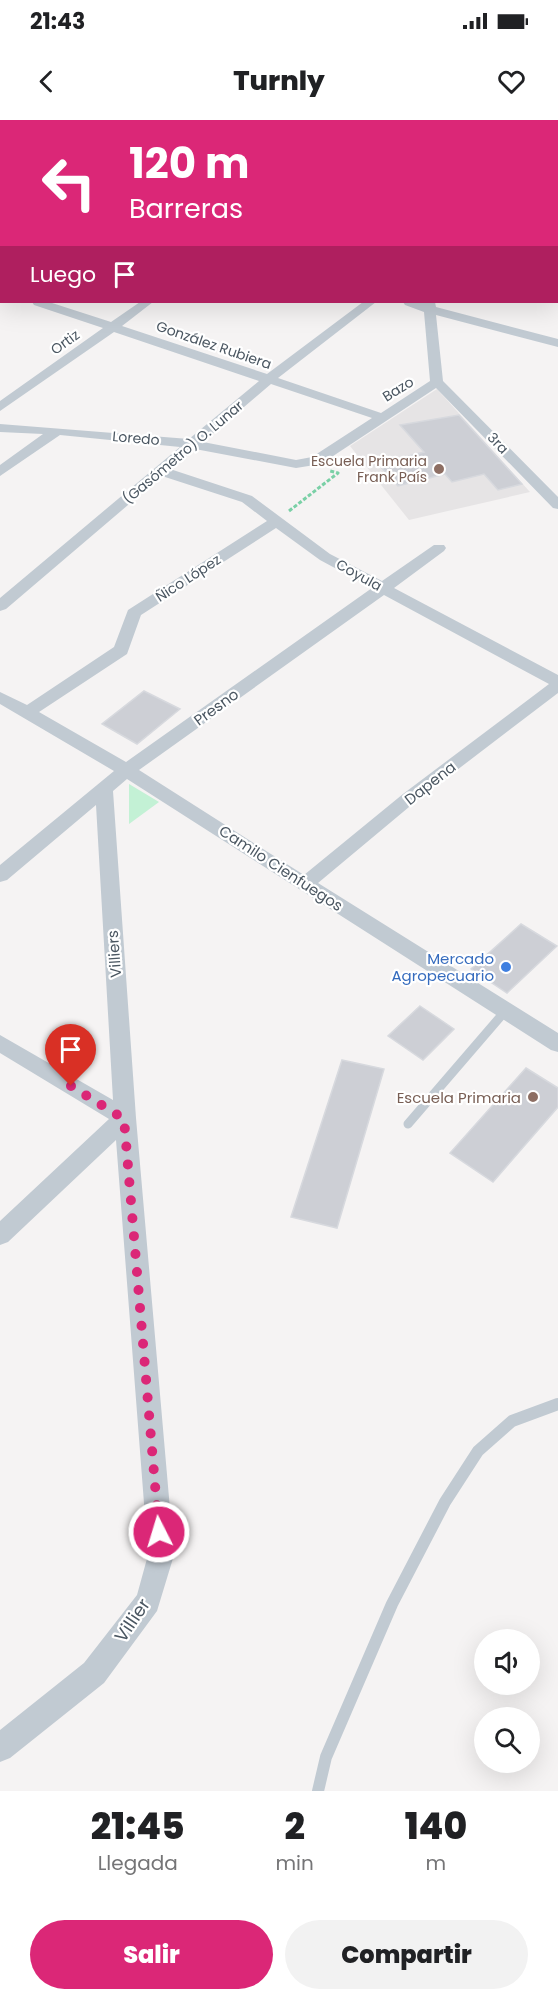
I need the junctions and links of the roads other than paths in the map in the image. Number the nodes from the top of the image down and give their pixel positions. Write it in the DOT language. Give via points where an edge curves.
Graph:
graph roads {
  1 [pos="41,303"];
  2 [pos="146,303"];
  3 [pos="369,303"];
  4 [pos="429,305"];
  5 [pos="112,327"];
  6 [pos="558,343"];
  7 [pos="269,379"];
  8 [pos="437,382"];
  9 [pos="0,407"];
  10 [pos="381,417"];
  11 [pos="0,428"];
  12 [pos="57,431"];
  13 [pos="193,444"];
  14 [pos="306,464"];
  15 [pos="161,471"];
  16 [pos="0,472"];
  17 [pos="558,505"];
  18 [pos="277,521"];
  19 [pos="439,548"];
  20 [pos="382,588"];
  21 [pos="0,606"];
  22 [pos="558,684"];
  23 [pos="0,697"];
  24 [pos="27,712"];
  25 [pos="128,769"];
  26 [pos="104,789"];
  27 [pos="0,875"];
  28 [pos="305,884"];
  29 [pos="507,1009"];
  30 [pos="0,1043"];
  31 [pos="558,1044"];
  32 [pos="124,1119"];
  33 [pos="408,1124"];
  34 [pos="0,1235"];
  35 [pos="558,1404"];
  36 [pos="0,1748"];
  37 [pos="318,1791"];
  1 -- 5 [label="street, González Rubiera"];
  2 -- 5 [label="street, Ortiz"];
  3 -- 7 [label="street, (Gasómetro) O. Lunar"];
  4 -- 6 [label="street"];
  4 -- 8 [label="street, Bazo"];
  5 -- 7 [label="street, González Rubiera"];
  5 -- 9 [label="street, Ortiz"];
  7 -- 10 [label="street, González Rubiera"];
  7 -- 13 [label="street, (Gasómetro) O. Lunar"];
  8 -- 10 [label="street, Bazo"];
  8 -- 17 [label="street, 3ra"];
  10 -- 14 [label="street, Bazo"];
  11 -- 12 [label="street, Loredo"];
  12 -- 13 [label="street, Loredo"];
  12 -- 16 [label="street"];
  13 -- 14 [label="street, Loredo"];
  13 -- 15 [label="street, (Gasómetro) O. Lunar"];
  15 -- 18 [label="street, Coyula" via="247,499"];
  15 -- 21 [label="street, (Gasómetro) O. Lunar"];
  18 -- 20 [label="street, Coyula" via="325,557"];
  18 -- 24 [label="street, Ñico López" via="134,613 121,650"];
  19 -- 20 [label="street, Presno"];
  20 -- 22 [label="street, Coyula"];
  20 -- 25 [label="street, Presno"];
  22 -- 28 [label="street, Dapena"];
  23 -- 24 [label="street, Camilo Cienfuegos"];
  24 -- 25 [label="street, Camilo Cienfuegos"];
  25 -- 26 [label="street, Presno"];
  25 -- 28 [label="street, Camilo Cienfuegos"];
  26 -- 27 [label="street, Presno"];
  26 -- 32 [label="street, Villiers"];
  28 -- 29 [label="street, Camilo Cienfuegos"];
  29 -- 31 [label="street, Camilo Cienfuegos"];
  29 -- 33 [label="lane"];
  30 -- 32 [label="street"];
  32 -- 34 [label="street"];
  32 -- 36 [label="street, Villier" via="161,1555 148,1602 94,1673"];
  35 -- 37 [label="lane" via="512,1421 478,1451 445,1502 392,1604 326,1757"];
}
